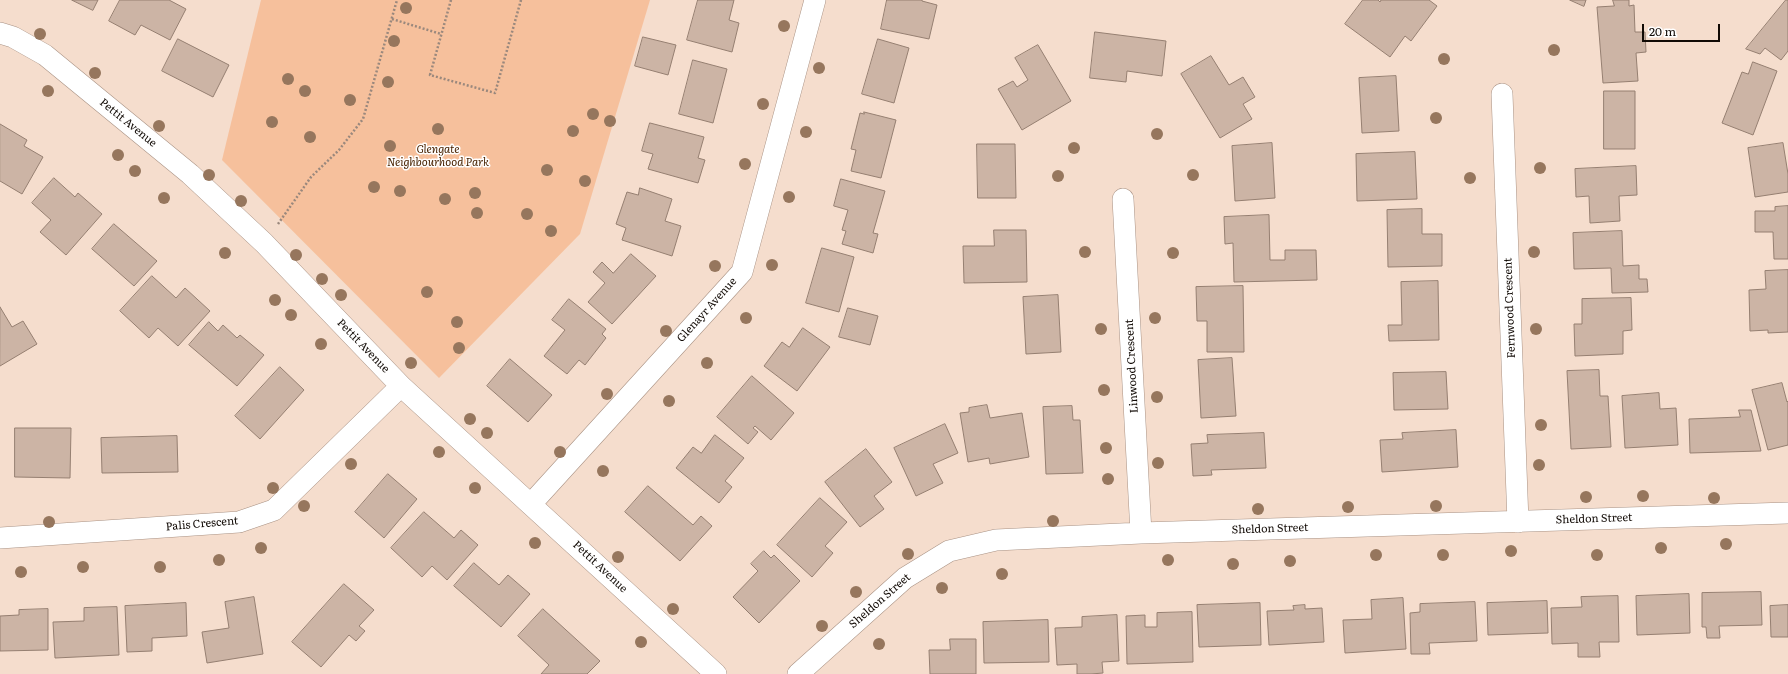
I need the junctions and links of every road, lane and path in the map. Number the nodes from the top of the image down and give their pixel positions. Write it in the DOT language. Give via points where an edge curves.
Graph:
graph roads {
  1 [pos="398,0"];
  2 [pos="451,0"];
  3 [pos="521,0"];
  4 [pos="815,0"];
  5 [pos="392,20"];
  6 [pos="0,33"];
  7 [pos="441,34"];
  8 [pos="1502,94"];
  9 [pos="1123,199"];
  10 [pos="264,243"];
  11 [pos="401,386"];
  12 [pos="531,504"];
  13 [pos="1788,513"];
  14 [pos="1518,522"];
  15 [pos="1141,533"];
  16 [pos="0,538"];
  17 [pos="716,674"];
  18 [pos="798,674"];
  1 -- 5 [label="path"];
  2 -- 7 [label="path"];
  3 -- 7 [label="path" via="495,93 430,75"];
  4 -- 12 [label="street, Glenayr Avenue" via="742,272"];
  5 -- 7 [label="path"];
  5 -- 10 [label="path" via="363,119 339,150 311,177"];
  6 -- 10 [label="street, Pettit Avenue" via="13,37 45,55 190,174"];
  8 -- 14 [label="street, Fernwood Crescent"];
  9 -- 15 [label="street, Linwood Crescent"];
  10 -- 11 [label="street, Pettit Avenue"];
  11 -- 12 [label="street, Pettit Avenue"];
  11 -- 16 [label="street, Palis Crescent" via="274,510 239,522"];
  12 -- 17 [label="street, Pettit Avenue"];
  13 -- 14 [label="street, Sheldon Street"];
  14 -- 15 [label="street, Sheldon Street"];
  15 -- 18 [label="street, Sheldon Street" via="996,540 949,551 905,578"];
}
